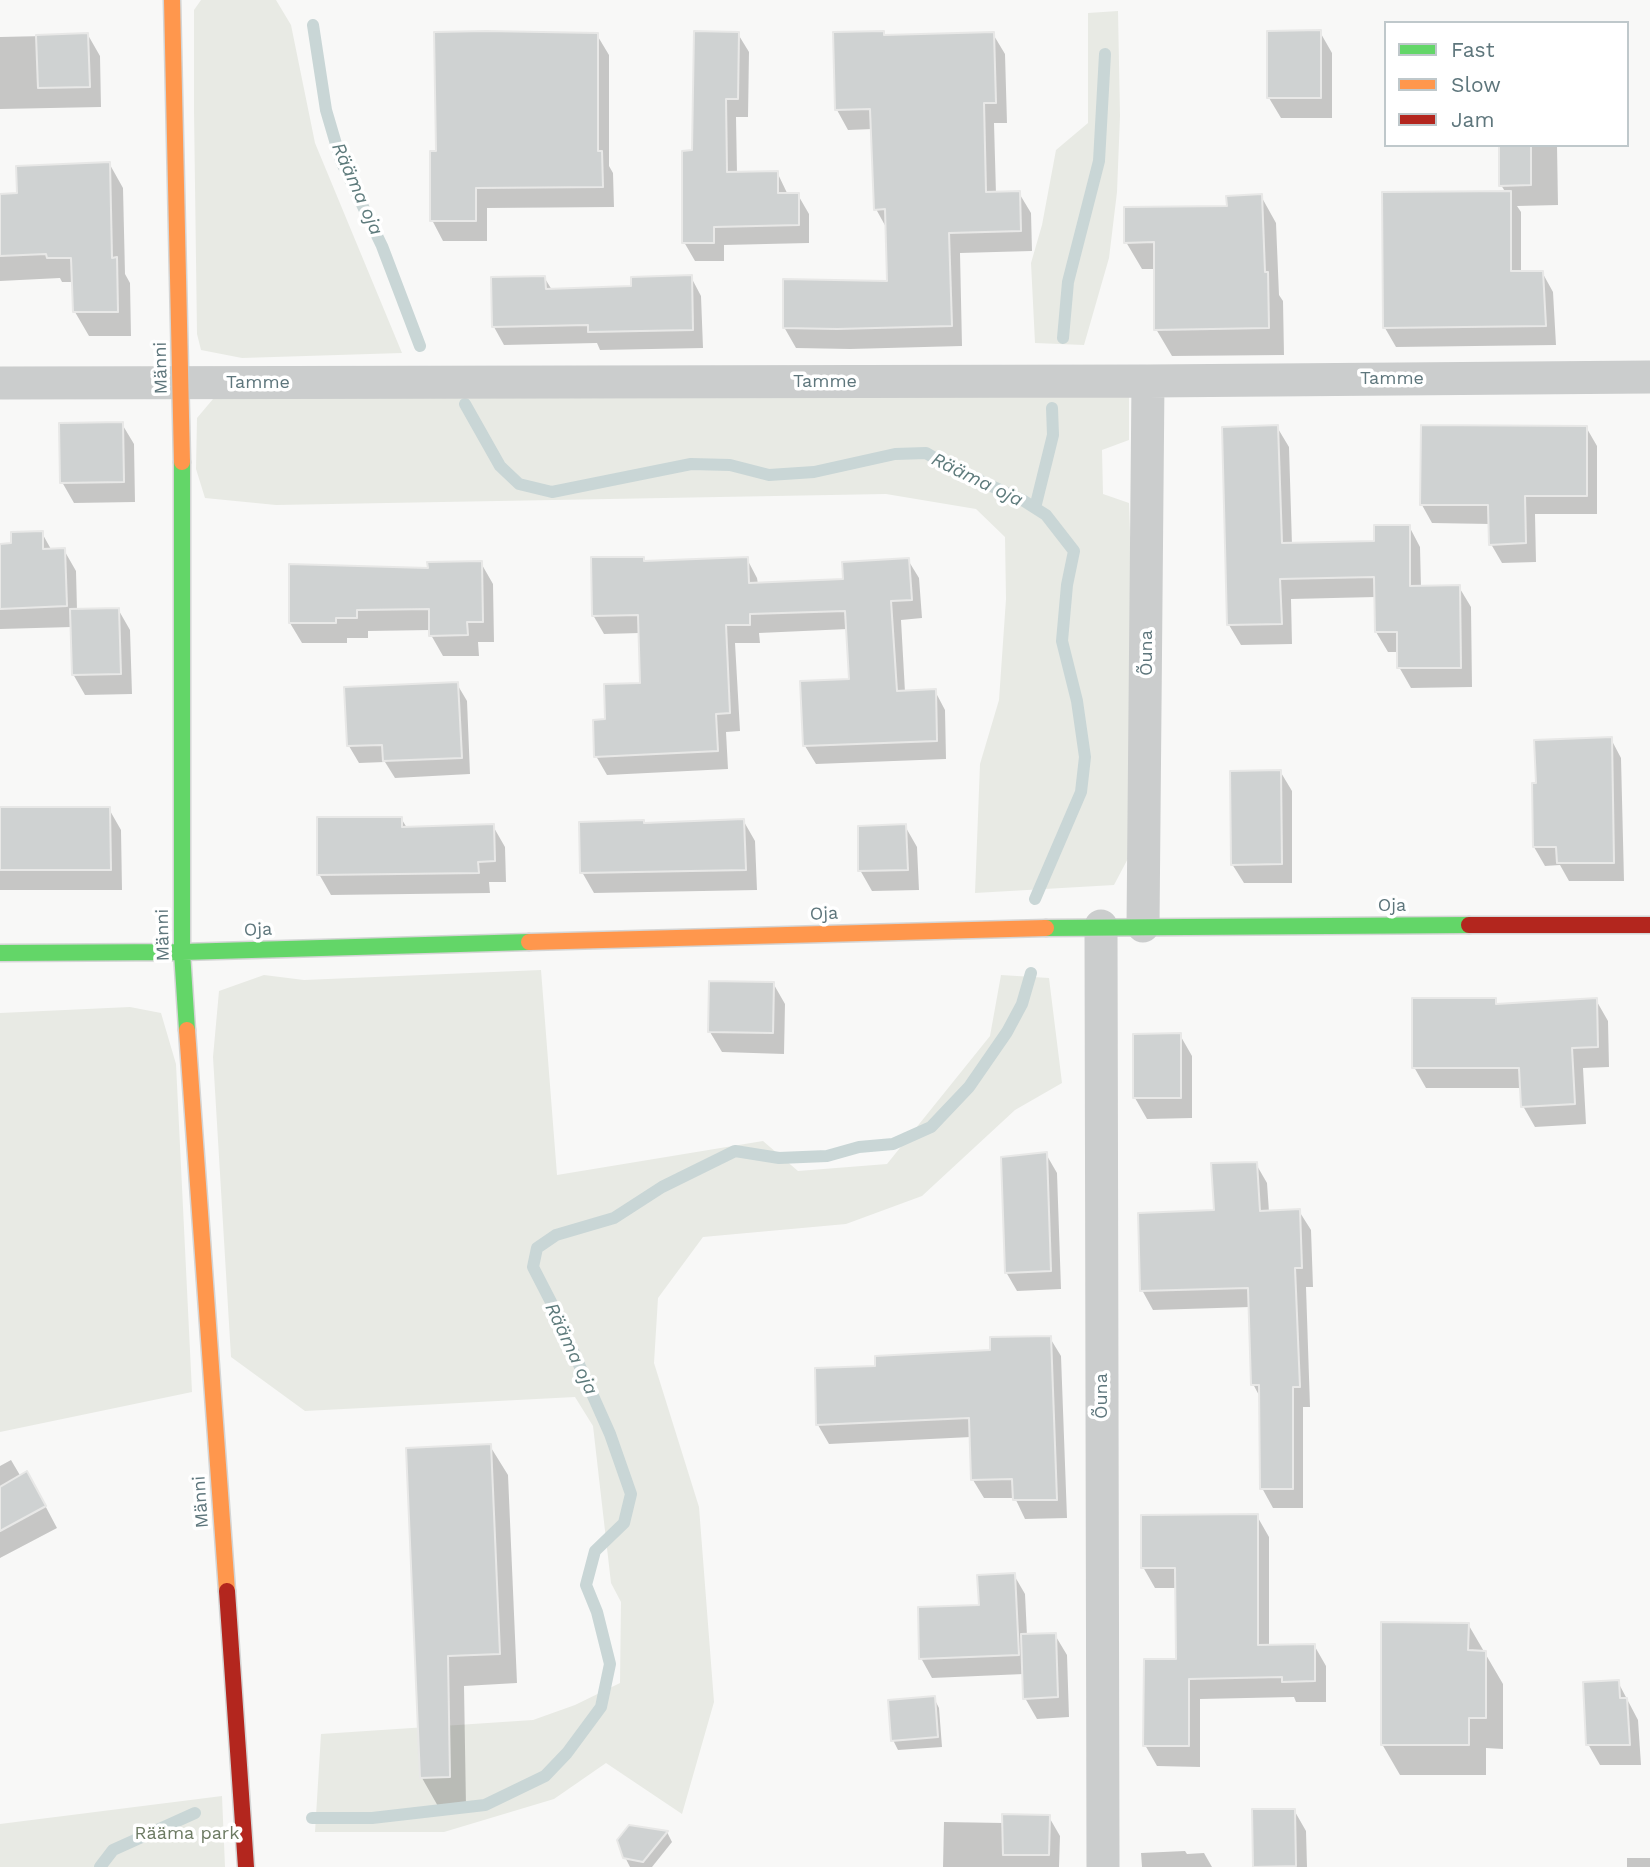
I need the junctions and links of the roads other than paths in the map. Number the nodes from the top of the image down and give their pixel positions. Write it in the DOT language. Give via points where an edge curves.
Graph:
graph roads {
  1 [pos="172,0"];
  2 [pos="1650,377"];
  3 [pos="1148,381"];
  4 [pos="0,383"];
  5 [pos="181,383"];
  6 [pos="1650,925"];
  7 [pos="1101,926"];
  8 [pos="1143,926"];
  9 [pos="182,952"];
  10 [pos="0,953"];
  11 [pos="246,1867"];
  12 [pos="1103,1867"];
  1 -- 5 [label="street, Männi"];
  2 -- 3 [label="street, Tamme"];
  3 -- 5 [label="street, Tamme"];
  3 -- 8 [label="street, Õuna"];
  4 -- 5 [label="street, Tamme"];
  5 -- 9 [label="street, Männi"];
  6 -- 8 [label="street, Oja"];
  7 -- 8 [label="street, Oja"];
  7 -- 9 [label="street, Oja"];
  7 -- 12 [label="street, Õuna"];
  9 -- 10 [label="street, Oja"];
  9 -- 11 [label="street, Männi"];
}
